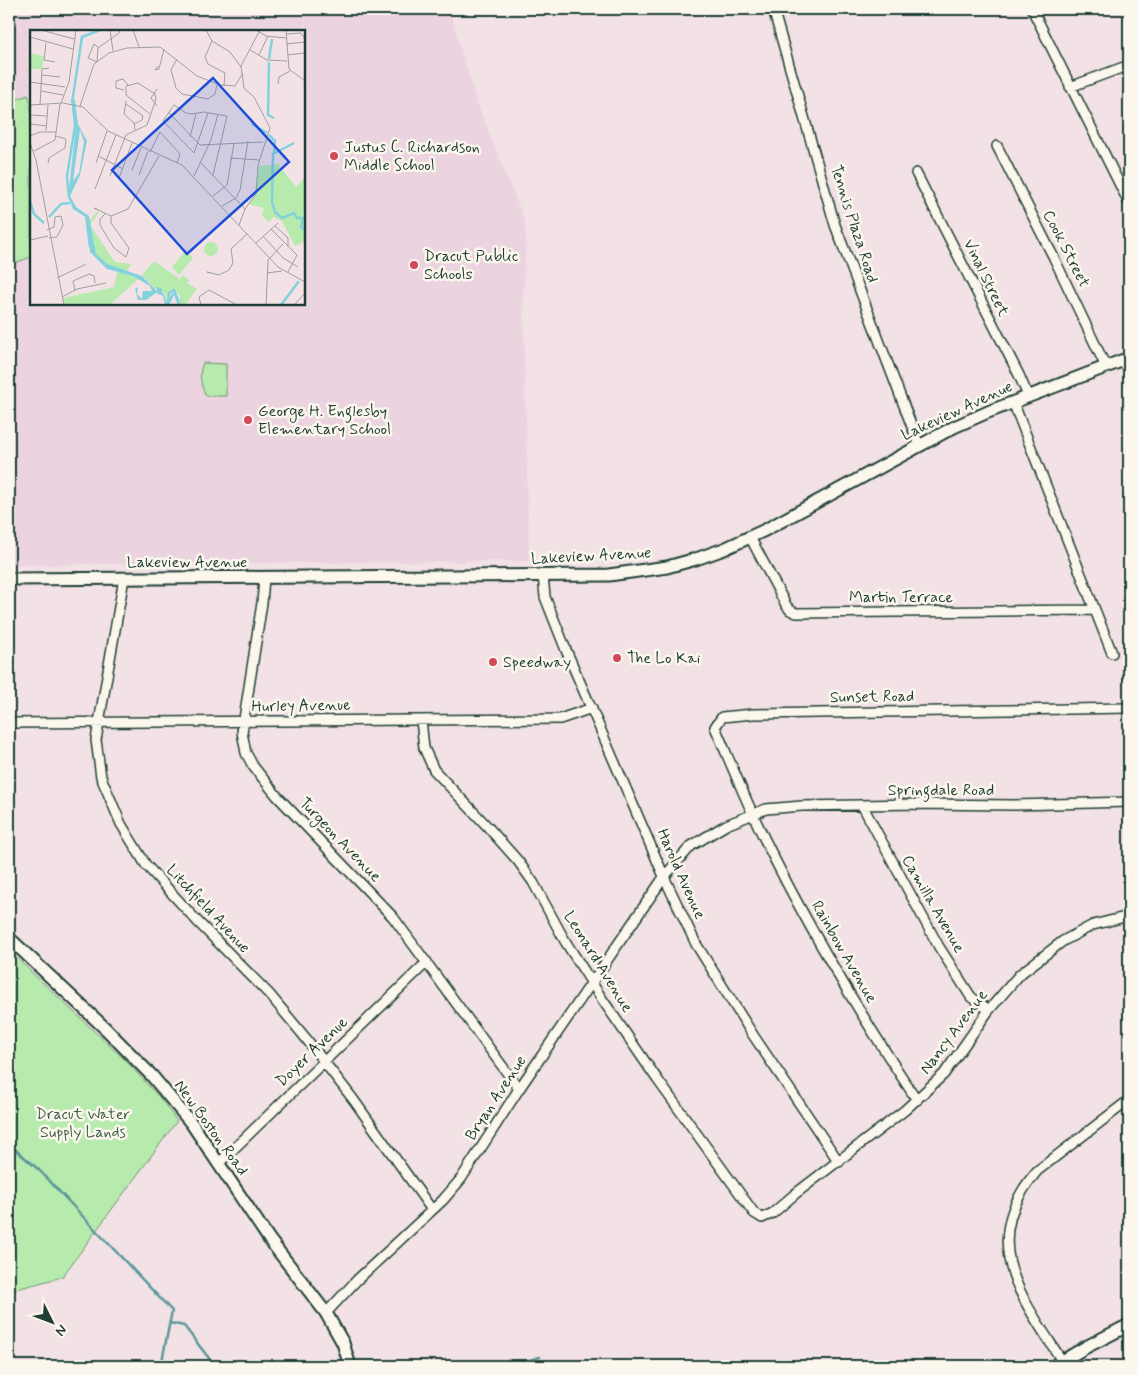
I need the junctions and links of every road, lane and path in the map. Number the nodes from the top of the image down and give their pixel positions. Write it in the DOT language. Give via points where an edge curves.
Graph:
graph roads {
  1 [pos="773,9"];
  2 [pos="1032,9"];
  3 [pos="1129,65"];
  4 [pos="1070,87"];
  5 [pos="997,146"];
  6 [pos="916,173"];
  7 [pos="1129,203"];
  8 [pos="1129,358"];
  9 [pos="1106,367"];
  10 [pos="1028,396"];
  11 [pos="1013,402"];
  12 [pos="919,445"];
  13 [pos="750,537"];
  14 [pos="542,575"];
  15 [pos="124,578"];
  16 [pos="264,578"];
  17 [pos="9,579"];
  18 [pos="1095,610"];
  19 [pos="1112,653"];
  20 [pos="592,708"];
  21 [pos="1129,708"];
  22 [pos="421,720"];
  23 [pos="243,722"];
  24 [pos="9,723"];
  25 [pos="100,724"];
  26 [pos="1129,802"];
  27 [pos="862,805"];
  28 [pos="753,814"];
  29 [pos="664,877"];
  30 [pos="1129,916"];
  31 [pos="9,938"];
  32 [pos="427,962"];
  33 [pos="592,983"];
  34 [pos="989,1010"];
  35 [pos="324,1062"];
  36 [pos="519,1089"];
  37 [pos="916,1100"];
  38 [pos="1129,1100"];
  39 [pos="839,1162"];
  40 [pos="218,1164"];
  41 [pos="432,1210"];
  42 [pos="762,1218"];
  43 [pos="326,1313"];
  44 [pos="1129,1325"];
  45 [pos="1058,1364"];
  46 [pos="350,1366"];
  1 -- 12 [label="street, Tennis Plaza Road" via="835,226"];
  2 -- 4 [label="street"];
  3 -- 4 [label="street"];
  4 -- 7 [label="street"];
  5 -- 9 [label="street, Cook Street"];
  6 -- 10 [label="street, Vinal Street"];
  8 -- 9 [label="main road, Lakeview Avenue"];
  9 -- 10 [label="main road, Lakeview Avenue"];
  10 -- 11 [label="main road, Lakeview Avenue"];
  11 -- 12 [label="main road, Lakeview Avenue"];
  11 -- 18 [label="street"];
  12 -- 13 [label="main road, Lakeview Avenue"];
  13 -- 14 [label="main road, Lakeview Avenue" via="710,555 646,571 609,575"];
  13 -- 18 [label="street, Martin Terrace" via="786,605 796,613"];
  14 -- 16 [label="main road, Lakeview Avenue"];
  14 -- 20 [label="street, Harold Avenue" via="545,597"];
  15 -- 16 [label="main road, Lakeview Avenue"];
  15 -- 17 [label="main road, Lakeview Avenue"];
  15 -- 25 [label="street, Litchfield Avenue"];
  16 -- 23 [label="street, Turgeon Avenue"];
  18 -- 19 [label="street"];
  20 -- 22 [label="street, Hurley Avenue" via="560,719"];
  20 -- 29 [label="street, Harold Avenue"];
  21 -- 28 [label="street, Sunset Road" via="827,712 722,717 715,727"];
  22 -- 23 [label="street, Hurley Avenue"];
  22 -- 33 [label="street, Leonard Avenue" via="424,748 434,770 533,882"];
  23 -- 25 [label="street, Hurley Avenue"];
  23 -- 32 [label="street, Turgeon Avenue" via="242,739 254,766 277,796 393,917"];
  24 -- 25 [label="street, Hurley Avenue"];
  25 -- 35 [label="street, Litchfield Avenue" via="96,740 101,777 121,824 146,865 270,995"];
  26 -- 27 [label="street, Springdale Road"];
  27 -- 28 [label="street, Springdale Road" via="775,808"];
  27 -- 34 [label="street, Camilla Avenue" via="939,947 971,997"];
  28 -- 29 [label="street, Springdale Road" via="726,825 691,846"];
  28 -- 37 [label="street, Rainbow Avenue" via="798,903"];
  29 -- 33 [label="street, Bryan Avenue"];
  29 -- 39 [label="street, Harold Avenue" via="696,944"];
  30 -- 34 [label="street, Nancy Avenue" via="1093,925 1063,941 1020,974"];
  31 -- 40 [label="main road, New Boston Road" via="152,1076 192,1124"];
  32 -- 35 [label="street, Doyer Avenue"];
  32 -- 36 [label="street, Turgeon Avenue"];
  33 -- 36 [label="street, Bryan Avenue"];
  33 -- 42 [label="street, Leonard Avenue" via="657,1080 754,1213"];
  34 -- 37 [label="street, Nancy Avenue" via="944,1074"];
  35 -- 40 [label="street, Doyer Avenue"];
  35 -- 41 [label="street, Litchfield Avenue"];
  36 -- 41 [label="street, Bryan Avenue" via="461,1179"];
  37 -- 39 [label="street, Nancy Avenue"];
  38 -- 45 [label="street" via="1037,1171 1026,1183 1012,1212 1007,1245 1013,1277"];
  39 -- 42 [label="street, Nancy Avenue"];
  40 -- 43 [label="main road, New Boston Road" via="269,1239"];
  41 -- 43 [label="street, Bryan Avenue"];
  43 -- 46 [label="main road, New Boston Road" via="343,1343"];
  44 -- 45 [label="main road"];
}
